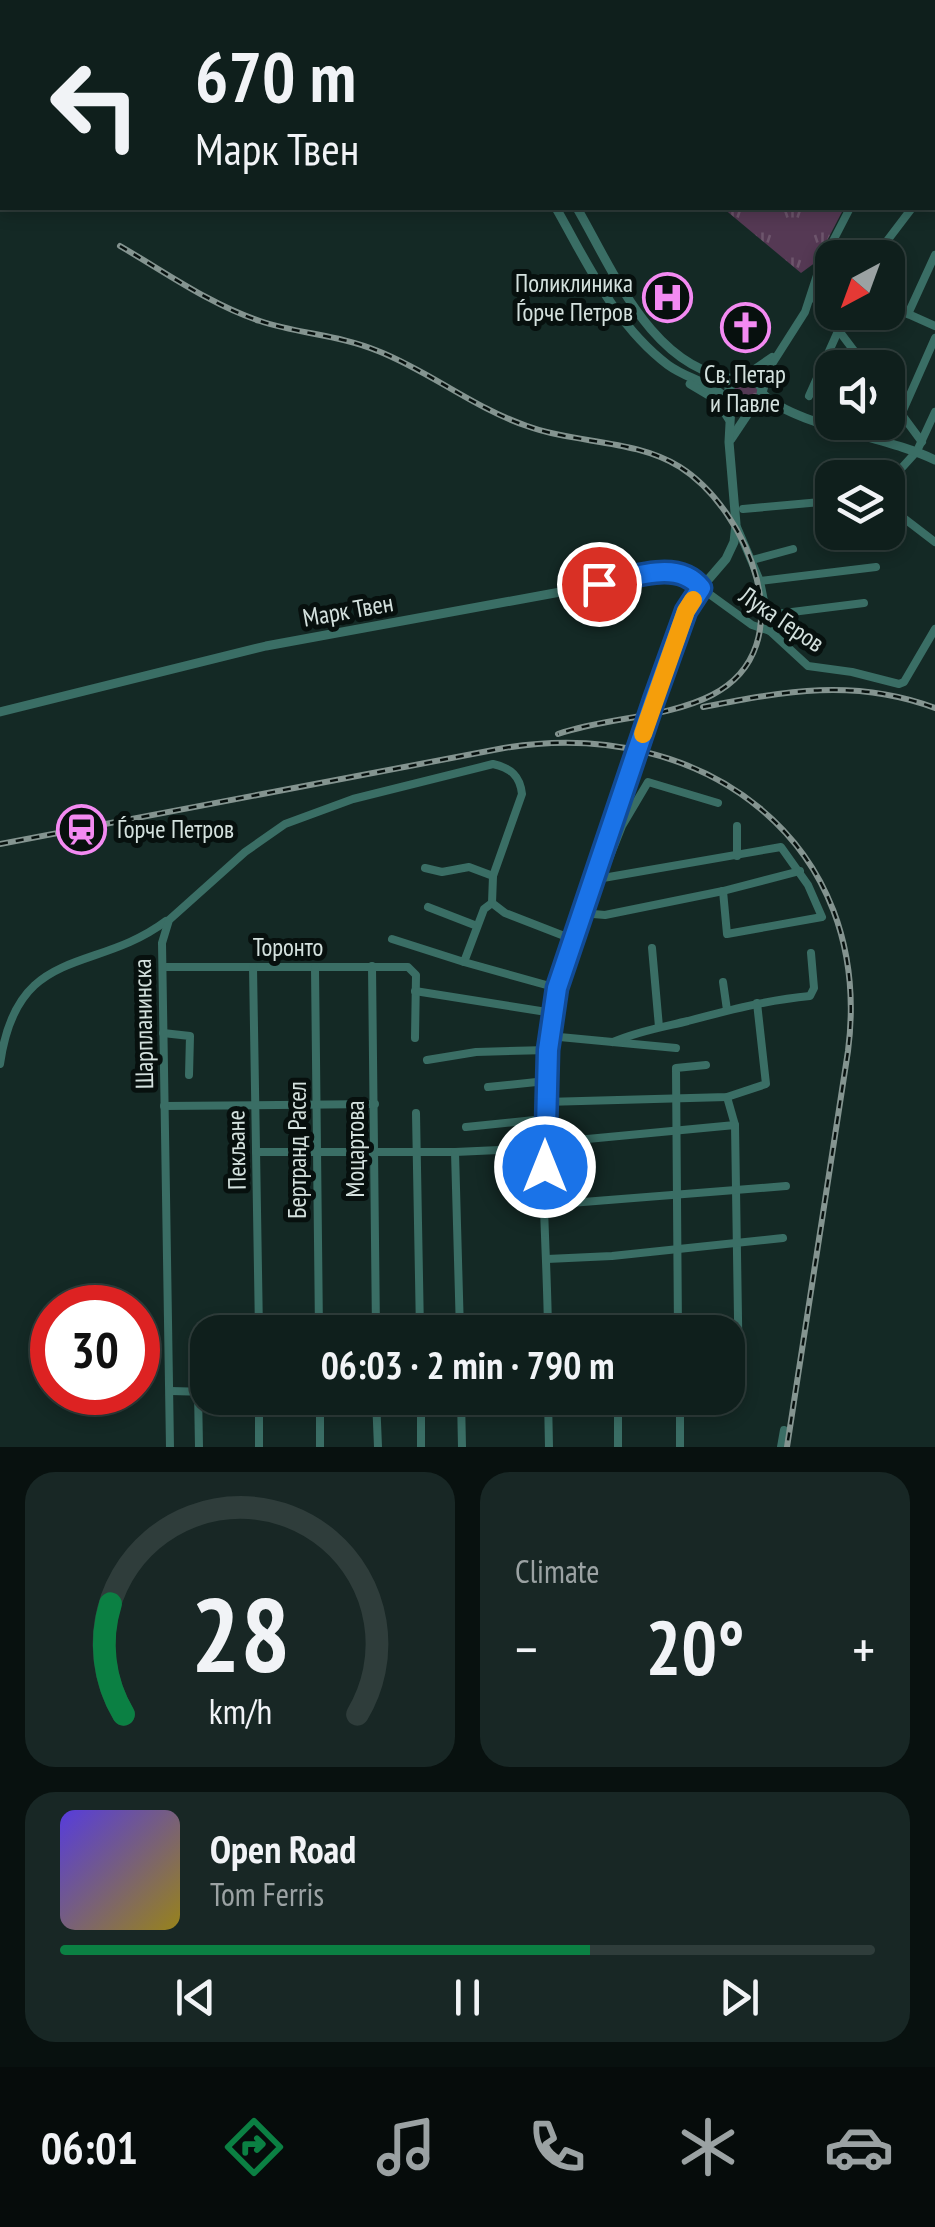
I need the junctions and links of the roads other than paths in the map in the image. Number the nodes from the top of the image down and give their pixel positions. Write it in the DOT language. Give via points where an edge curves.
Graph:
graph roads {
  1 [pos="557,210"];
  2 [pos="579,210"];
  3 [pos="849,210"];
  4 [pos="910,210"];
  5 [pos="888,240"];
  6 [pos="935,255"];
  7 [pos="812,295"];
  8 [pos="815,299"];
  9 [pos="905,313"];
  10 [pos="908,314"];
  11 [pos="935,326"];
  12 [pos="837,330"];
  13 [pos="935,338"];
  14 [pos="782,346"];
  15 [pos="677,372"];
  16 [pos="740,378"];
  17 [pos="763,392"];
  18 [pos="810,396"];
  19 [pos="730,403"];
  20 [pos="905,406"];
  21 [pos="752,411"];
  22 [pos="935,412"];
  23 [pos="795,414"];
  24 [pos="730,420"];
  25 [pos="905,422"];
  26 [pos="920,446"];
  27 [pos="729,452"];
  28 [pos="934,460"];
  29 [pos="905,463"];
  30 [pos="815,503"];
  31 [pos="743,509"];
  32 [pos="905,519"];
  33 [pos="736,530"];
  34 [pos="935,542"];
  35 [pos="793,549"];
  36 [pos="752,560"];
  37 [pos="876,567"];
  38 [pos="760,581"];
  39 [pos="701,588"];
  40 [pos="864,603"];
  41 [pos="768,615"];
  42 [pos="935,630"];
  43 [pos="770,631"];
  44 [pos="0,712"];
  45 [pos="718,803"];
  46 [pos="737,826"];
  47 [pos="737,856"];
  48 [pos="425,868"];
  49 [pos="800,871"];
  50 [pos="494,876"];
  51 [pos="602,878"];
  52 [pos="723,891"];
  53 [pos="492,903"];
  54 [pos="428,907"];
  55 [pos="584,914"];
  56 [pos="169,920"];
  57 [pos="477,926"];
  58 [pos="392,938"];
  59 [pos="572,939"];
  60 [pos="652,948"];
  61 [pos="811,953"];
  62 [pos="464,962"];
  63 [pos="163,966"];
  64 [pos="372,966"];
  65 [pos="253,967"];
  66 [pos="314,968"];
  67 [pos="723,982"];
  68 [pos="557,988"];
  69 [pos="415,990"];
  70 [pos="756,1002"];
  71 [pos="727,1010"];
  72 [pos="552,1013"];
  73 [pos="659,1027"];
  74 [pos="163,1033"];
  75 [pos="549,1036"];
  76 [pos="415,1038"];
  77 [pos="614,1042"];
  78 [pos="676,1048"];
  79 [pos="548,1050"];
  80 [pos="426,1060"];
  81 [pos="0,1064"];
  82 [pos="706,1065"];
  83 [pos="189,1074"];
  84 [pos="546,1080"];
  85 [pos="488,1087"];
  86 [pos="727,1097"];
  87 [pos="675,1100"];
  88 [pos="545,1102"];
  89 [pos="374,1104"];
  90 [pos="164,1106"];
  91 [pos="256,1106"];
  92 [pos="316,1106"];
  93 [pos="416,1113"];
  94 [pos="544,1119"];
  95 [pos="735,1126"];
  96 [pos="466,1127"];
  97 [pos="676,1131"];
  98 [pos="545,1146"];
  99 [pos="256,1152"];
  100 [pos="316,1152"];
  101 [pos="375,1152"];
  102 [pos="417,1152"];
  103 [pos="455,1152"];
  104 [pos="586,1166"];
  105 [pos="545,1167"];
  106 [pos="786,1186"];
  107 [pos="737,1190"];
  108 [pos="676,1195"];
  109 [pos="546,1205"];
  110 [pos="782,1238"];
  111 [pos="737,1244"];
  112 [pos="678,1250"];
  113 [pos="547,1259"];
  114 [pos="258,1315"];
  115 [pos="318,1315"];
  116 [pos="376,1315"];
  117 [pos="420,1315"];
  118 [pos="460,1315"];
  119 [pos="548,1315"];
  120 [pos="678,1315"];
  121 [pos="738,1315"];
  122 [pos="171,1391"];
  123 [pos="190,1392"];
  124 [pos="201,1415"];
  125 [pos="259,1415"];
  126 [pos="320,1415"];
  127 [pos="377,1415"];
  128 [pos="421,1415"];
  129 [pos="461,1415"];
  130 [pos="548,1415"];
  131 [pos="618,1415"];
  132 [pos="680,1415"];
  133 [pos="784,1430"];
  134 [pos="170,1447"];
  135 [pos="199,1447"];
  136 [pos="260,1447"];
  137 [pos="320,1447"];
  138 [pos="378,1447"];
  139 [pos="422,1447"];
  140 [pos="462,1447"];
  141 [pos="549,1447"];
  142 [pos="618,1447"];
  143 [pos="680,1447"];
  144 [pos="782,1447"];
  1 -- 15 [label="street" via="624,322"];
  2 -- 16 [label="street" via="655,332 702,371"];
  3 -- 7 [label="street"];
  4 -- 5 [label="street"];
  6 -- 10 [label="street"];
  7 -- 8 [label="street"];
  7 -- 14 [label="street"];
  9 -- 10 [label="street"];
  10 -- 11 [label="street"];
  12 -- 18 [label="street"];
  13 -- 20 [label="street"];
  14 -- 16 [label="street"];
  14 -- 17 [label="street"];
  15 -- 19 [label="street"];
  15 -- 24 [label="street" via="717,400"];
  16 -- 17 [label="street" via="757,381"];
  16 -- 19 [label="street" via="729,388"];
  17 -- 21 [label="street"];
  17 -- 23 [label="street"];
  19 -- 21 [label="street"];
  19 -- 24 [label="street"];
  21 -- 23 [label="street"];
  21 -- 27 [label="street" via="734,431"];
  22 -- 26 [label="street"];
  23 -- 26 [label="street"];
  24 -- 27 [label="street"];
  25 -- 26 [label="street"];
  26 -- 28 [label="street"];
  26 -- 29 [label="street"];
  27 -- 33 [label="street"];
  30 -- 31 [label="street"];
  32 -- 34 [label="street"];
  33 -- 36 [label="street"];
  33 -- 39 [label="street, Лука Геров" via="726,559"];
  35 -- 36 [label="street"];
  36 -- 38 [label="street"];
  37 -- 38 [label="street"];
  38 -- 41 [label="street"];
  39 -- 43 [label="street, Лука Геров" via="752,626"];
  39 -- 44 [label="street, Марк Твен" via="684,573 670,572 266,646"];
  39 -- 55 [label="street, Лука Геров, bridge" via="654,700"];
  40 -- 41 [label="street"];
  41 -- 43 [label="street"];
  42 -- 43 [label="street, Лука Геров" via="904,682 808,666"];
  45 -- 51 [label="street" via="648,782"];
  46 -- 47 [label="street"];
  47 -- 49 [label="street" via="781,847"];
  47 -- 51 [label="street"];
  48 -- 50 [label="street" via="468,867"];
  49 -- 52 [label="street"];
  49 -- 52 [label="street" via="822,916 727,934"];
  50 -- 53 [label="street"];
  50 -- 56 [label="street" via="522,794 512,772 493,764 295,820 260,840"];
  51 -- 55 [label="street"];
  52 -- 55 [label="street"];
  53 -- 57 [label="street"];
  53 -- 59 [label="street"];
  54 -- 57 [label="street"];
  55 -- 59 [label="street, Лука Геров"];
  56 -- 63 [label="street, Шарпланинска"];
  56 -- 81 [label="street" via="136,940 67,964 36,985 9,1022"];
  57 -- 62 [label="street"];
  58 -- 62 [label="street"];
  59 -- 68 [label="street, Лука Геров"];
  60 -- 73 [label="street"];
  61 -- 70 [label="street" via="812,994"];
  62 -- 68 [label="street"];
  63 -- 65 [label="street, Торонто"];
  63 -- 74 [label="street, Шарпланинска"];
  64 -- 66 [label="street, Торонто"];
  64 -- 69 [label="street, Торонто" via="414,970"];
  64 -- 89 [label="street, Моцартова"];
  65 -- 66 [label="street, Торонто"];
  65 -- 91 [label="street, Пекљане"];
  66 -- 92 [label="street, Бертранд Расел"];
  67 -- 71 [label="street"];
  68 -- 72 [label="street, Лука Геров"];
  69 -- 72 [label="street"];
  69 -- 76 [label="street"];
  70 -- 71 [label="street"];
  70 -- 86 [label="street" via="766,1084"];
  71 -- 73 [label="street"];
  72 -- 75 [label="street, Лука Геров"];
  73 -- 77 [label="street"];
  74 -- 83 [label="street" via="190,1036"];
  74 -- 90 [label="street, Шарпланинска"];
  75 -- 77 [label="street"];
  75 -- 79 [label="street, Лука Геров"];
  77 -- 78 [label="street"];
  79 -- 80 [label="street"];
  79 -- 84 [label="street, Лука Геров"];
  82 -- 87 [label="street" via="676,1068"];
  84 -- 85 [label="street"];
  84 -- 88 [label="street, Лука Геров"];
  86 -- 87 [label="street"];
  86 -- 95 [label="street"];
  87 -- 88 [label="street"];
  87 -- 97 [label="street"];
  88 -- 94 [label="street, Лука Геров"];
  89 -- 92 [label="street"];
  89 -- 101 [label="street, Моцартова"];
  90 -- 91 [label="street"];
  90 -- 122 [label="street, Шарпланинска"];
  91 -- 92 [label="street"];
  91 -- 99 [label="street, Пекљане"];
  92 -- 100 [label="street, Бертранд Расел"];
  93 -- 102 [label="street"];
  94 -- 96 [label="street"];
  94 -- 98 [label="street, Лука Геров"];
  95 -- 97 [label="street"];
  95 -- 107 [label="street"];
  97 -- 98 [label="street"];
  97 -- 108 [label="street"];
  98 -- 103 [label="street"];
  98 -- 105 [label="street, Лука Геров"];
  99 -- 100 [label="street"];
  99 -- 114 [label="street, Пекљане"];
  100 -- 101 [label="street"];
  100 -- 115 [label="street, Бертранд Расел"];
  101 -- 102 [label="street"];
  101 -- 116 [label="street, Моцартова"];
  102 -- 103 [label="street"];
  102 -- 117 [label="street"];
  103 -- 118 [label="street"];
  104 -- 105 [label="street"];
  105 -- 109 [label="street, Лука Геров"];
  106 -- 107 [label="street"];
  107 -- 108 [label="street"];
  107 -- 111 [label="street"];
  108 -- 109 [label="street"];
  108 -- 112 [label="street"];
  109 -- 113 [label="street, Лука Геров"];
  110 -- 111 [label="street"];
  111 -- 112 [label="street"];
  111 -- 121 [label="street"];
  112 -- 113 [label="street"];
  112 -- 120 [label="street"];
  113 -- 119 [label="street, Лука Геров"];
  122 -- 123 [label="street"];
  122 -- 134 [label="street, Шарпланинска"];
  124 -- 135 [label="street"];
  125 -- 136 [label="street"];
  126 -- 137 [label="street"];
  127 -- 138 [label="street"];
  128 -- 139 [label="street"];
  129 -- 140 [label="street"];
  130 -- 141 [label="street"];
  131 -- 142 [label="street"];
  132 -- 143 [label="street"];
  133 -- 144 [label="street"];
}
